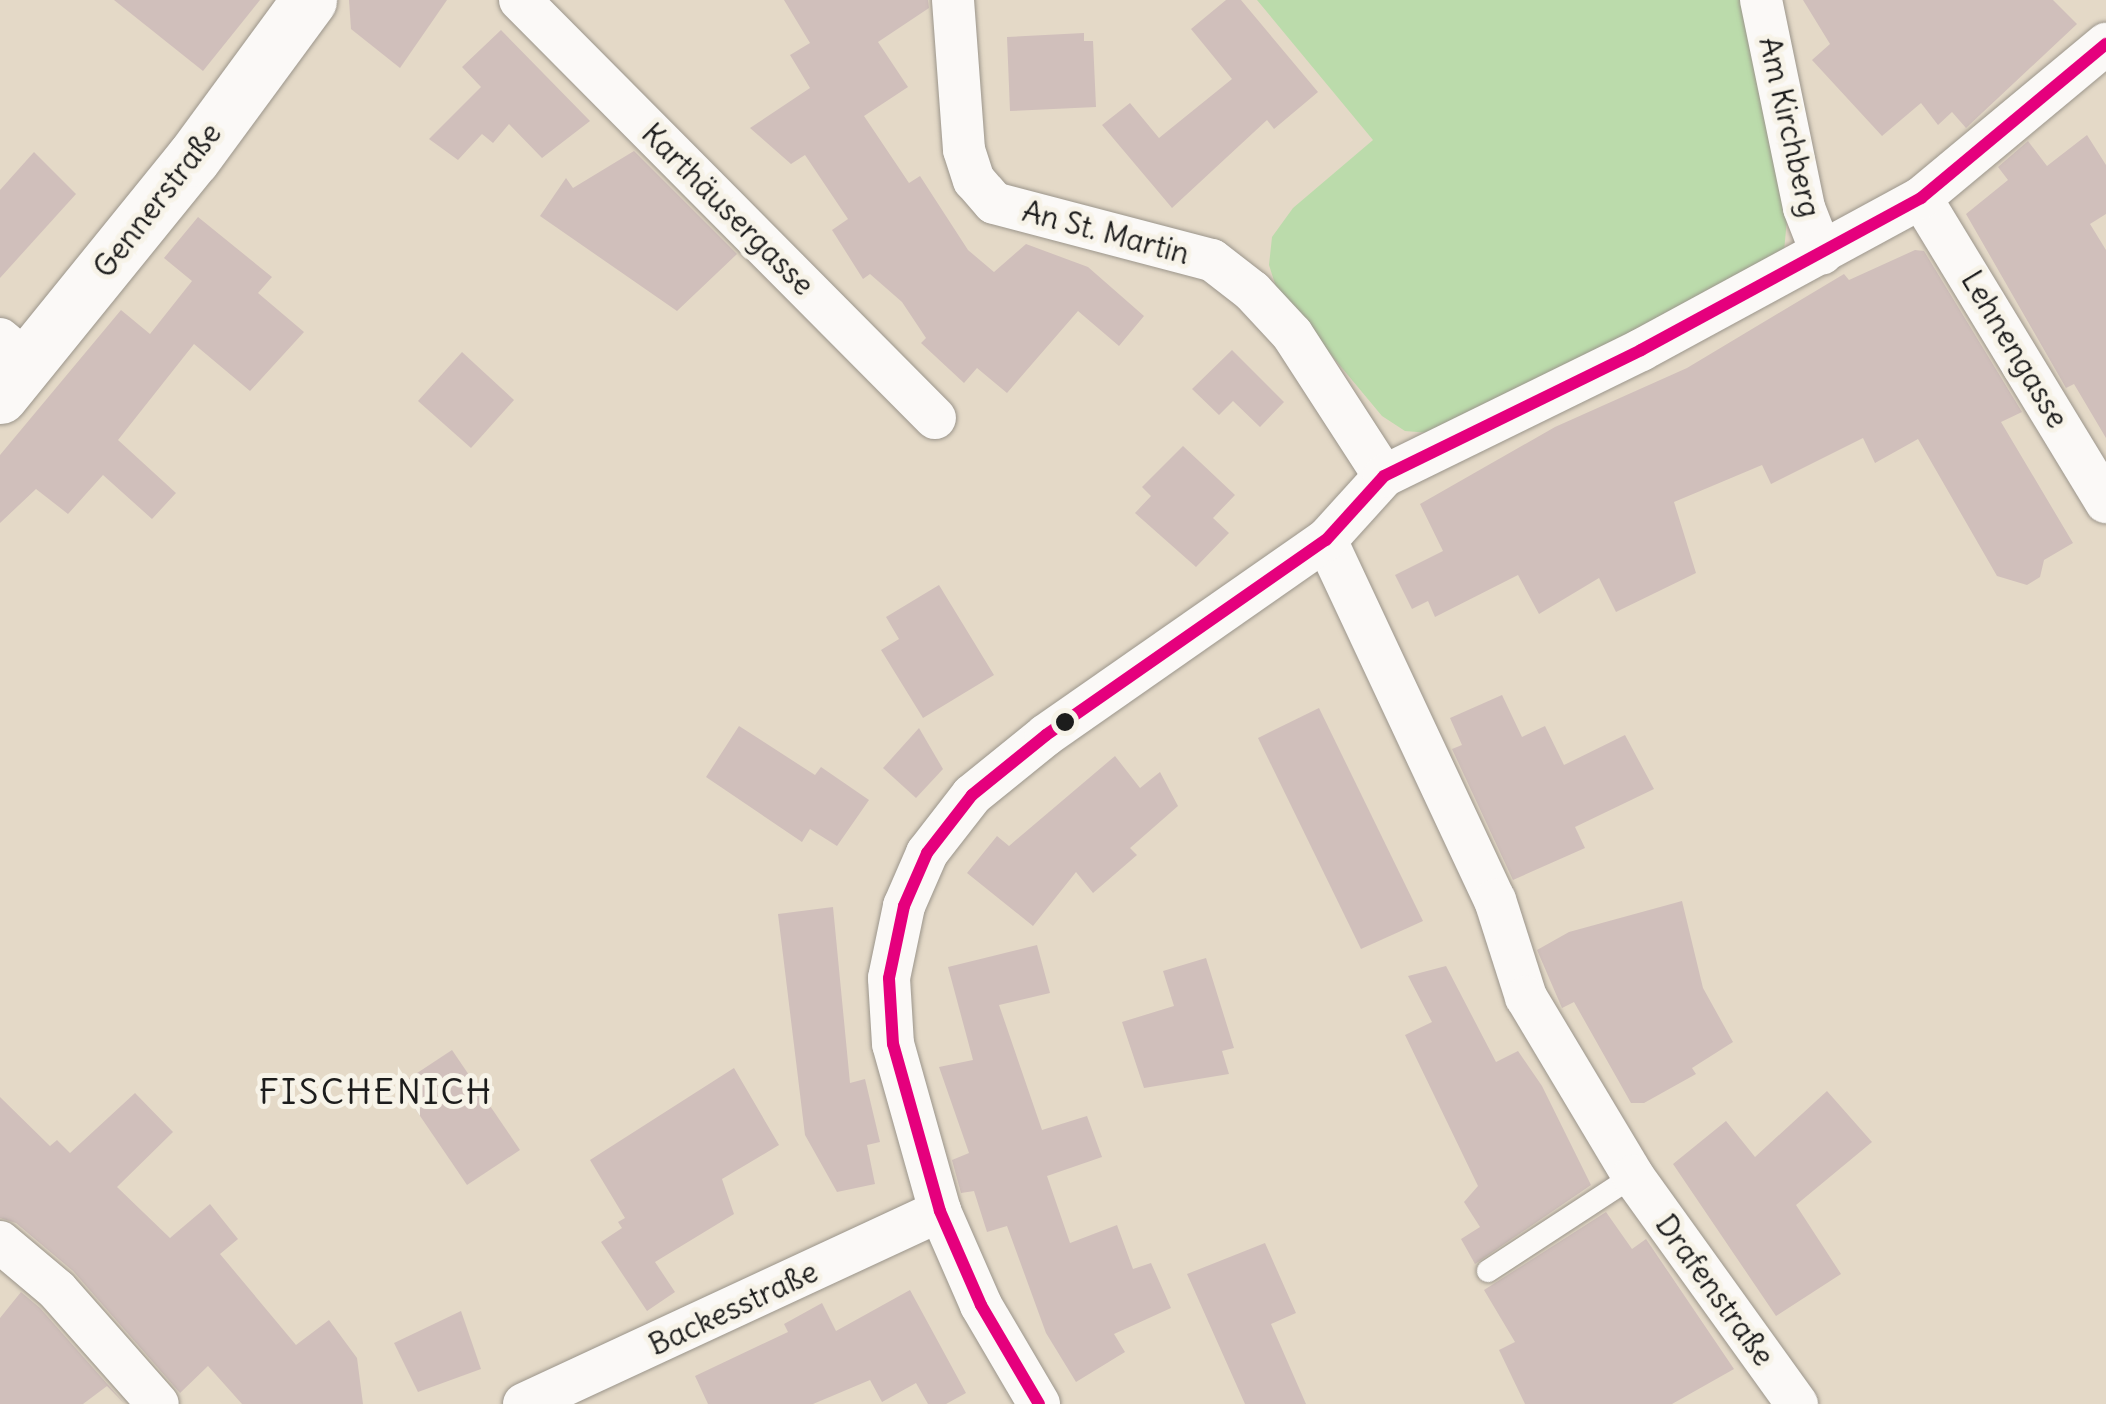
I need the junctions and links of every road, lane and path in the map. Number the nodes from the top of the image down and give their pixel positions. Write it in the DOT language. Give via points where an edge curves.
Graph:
graph roads {
  1 [pos="310,0"];
  2 [pos="520,0"];
  3 [pos="952,0"];
  4 [pos="1761,0"];
  5 [pos="2106,44"];
  6 [pos="1921,198"];
  7 [pos="1822,254"];
  8 [pos="9,366"];
  9 [pos="936,418"];
  10 [pos="1384,476"];
  11 [pos="2106,502"];
  12 [pos="1326,540"];
  13 [pos="1633,1176"];
  14 [pos="940,1211"];
  15 [pos="0,1242"];
  16 [pos="1488,1272"];
  17 [pos="158,1404"];
  18 [pos="524,1404"];
  19 [pos="1038,1404"];
  20 [pos="1797,1404"];
  1 -- 8 [label="street, Gennerstraße" via="193,158"];
  2 -- 9 [label="street, Karthäusergasse"];
  3 -- 10 [label="street, An St. Martin" via="964,150 974,180 994,203 1212,260 1252,290 1292,334"];
  4 -- 7 [label="street, Am Kirchberg" via="1804,208"];
  5 -- 6 [label="street"];
  6 -- 7 [label="street"];
  6 -- 11 [label="street, Lehnengasse"];
  7 -- 10 [label="street"];
  10 -- 12 [label="street"];
  12 -- 13 [label="street, Drafenstraße" via="1495,900 1526,997"];
  12 -- 14 [label="street" via="1046,735 972,796 927,853 904,906 889,978 893,1044"];
  13 -- 16 [label="lane"];
  13 -- 20 [label="street, Drafenstraße"];
  14 -- 18 [label="street, Backesstraße"];
  14 -- 19 [label="street" via="981,1305"];
  15 -- 17 [label="street" via="57,1290"];
}
